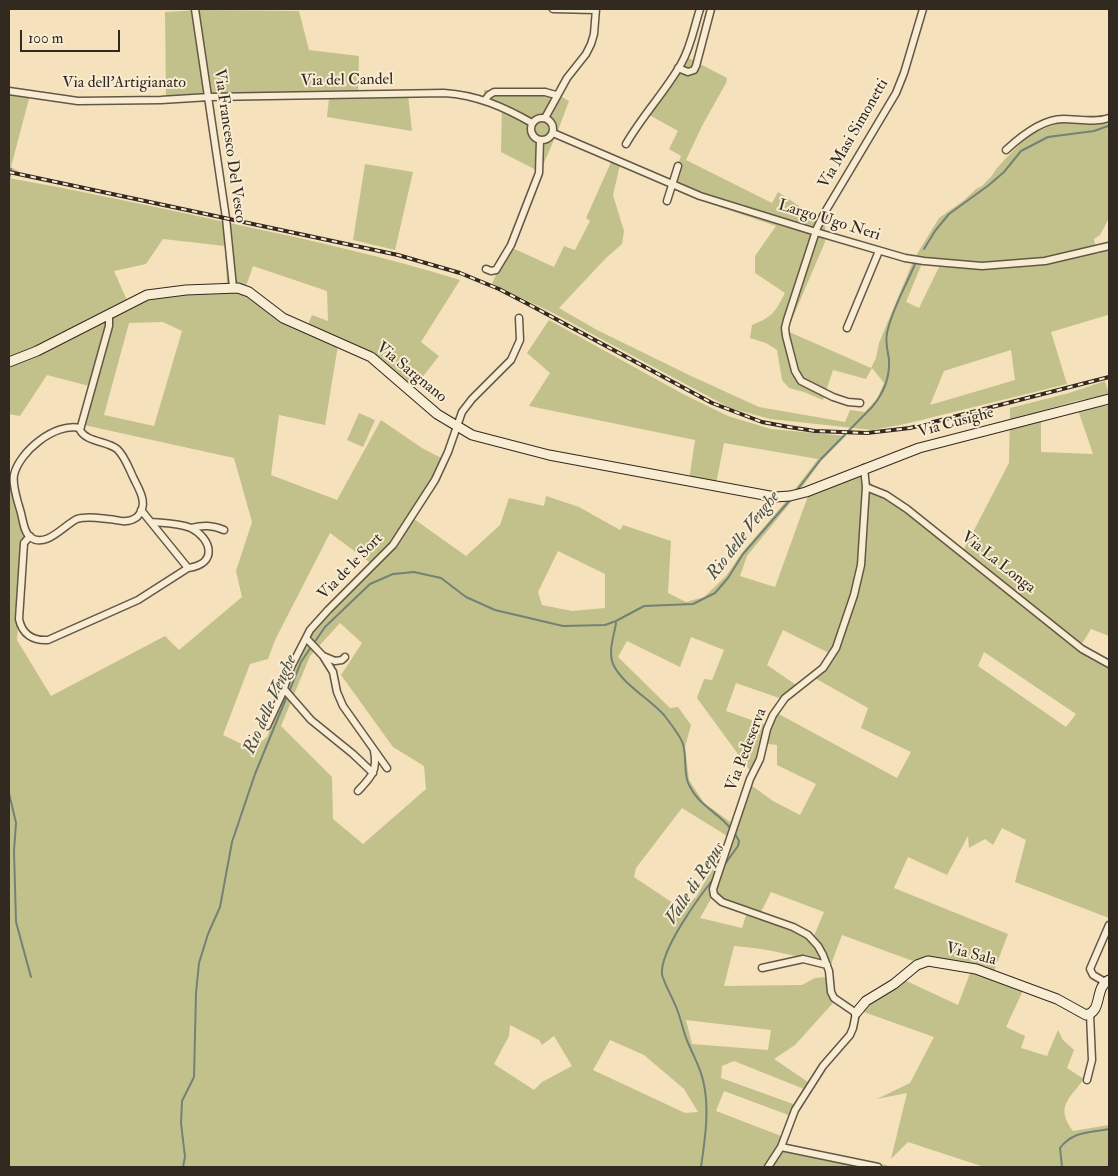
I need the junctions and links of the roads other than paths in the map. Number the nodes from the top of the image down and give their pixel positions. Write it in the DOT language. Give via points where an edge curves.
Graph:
graph roads {
  1 [pos="196,9"];
  2 [pos="553,9"];
  3 [pos="596,9"];
  4 [pos="700,9"];
  5 [pos="712,9"];
  6 [pos="923,9"];
  7 [pos="678,68"];
  8 [pos="9,92"];
  9 [pos="556,95"];
  10 [pos="209,97"];
  11 [pos="485,100"];
  12 [pos="545,118"];
  13 [pos="1109,118"];
  14 [pos="532,122"];
  15 [pos="553,133"];
  16 [pos="540,140"];
  17 [pos="626,144"];
  18 [pos="1006,150"];
  19 [pos="678,166"];
  20 [pos="672,185"];
  21 [pos="667,201"];
  22 [pos="816,232"];
  23 [pos="1109,246"];
  24 [pos="879,251"];
  25 [pos="486,269"];
  26 [pos="233,287"];
  27 [pos="106,315"];
  28 [pos="519,318"];
  29 [pos="847,328"];
  30 [pos="9,362"];
  31 [pos="1109,399"];
  32 [pos="860,403"];
  33 [pos="456,426"];
  34 [pos="80,428"];
  35 [pos="864,468"];
  36 [pos="11,477"];
  37 [pos="866,487"];
  38 [pos="815,489"];
  39 [pos="141,510"];
  40 [pos="151,522"];
  41 [pos="191,528"];
  42 [pos="224,530"];
  43 [pos="30,536"];
  44 [pos="188,568"];
  45 [pos="308,641"];
  46 [pos="323,656"];
  47 [pos="345,657"];
  48 [pos="1109,664"];
  49 [pos="285,690"];
  50 [pos="267,726"];
  51 [pos="373,748"];
  52 [pos="387,768"];
  53 [pos="373,773"];
  54 [pos="358,791"];
  55 [pos="1109,925"];
  56 [pos="828,965"];
  57 [pos="762,968"];
  58 [pos="1107,981"];
  59 [pos="856,1013"];
  60 [pos="1090,1014"];
  61 [pos="1087,1080"];
  62 [pos="781,1147"];
  63 [pos="768,1167"];
  64 [pos="878,1167"];
  1 -- 10 [label="street, Via Francesco Del Vesco"];
  2 -- 3 [label="street"];
  3 -- 9 [label="street" via="593,39 588,50"];
  4 -- 7 [label="street"];
  5 -- 7 [label="street" via="694,70 688,72"];
  6 -- 22 [label="street, Via Masi Simonetti" via="896,93"];
  7 -- 17 [label="street"];
  8 -- 10 [label="street, Via dell'Artigianato" via="78,101"];
  9 -- 11 [label="street" via="494,92"];
  9 -- 12 [label="street"];
  10 -- 11 [label="street, Via del Candel" via="439,93"];
  10 -- 26 [label="street, Via Francesco Del Vesco"];
  11 -- 14 [label="street, Via del Candel"];
  12 -- 14 [label="street"];
  12 -- 15 [label="street" via="553,126"];
  13 -- 18 [label="street" via="1054,120 1027,133"];
  14 -- 16 [label="street" via="532,135"];
  15 -- 16 [label="street" via="549,138"];
  15 -- 20 [label="street, Largo Ugo Neri"];
  16 -- 25 [label="street" via="539,173 511,245 496,270"];
  19 -- 20 [label="street"];
  20 -- 21 [label="street"];
  20 -- 22 [label="street, Largo Ugo Neri"];
  22 -- 24 [label="street, Largo Ugo Neri"];
  22 -- 32 [label="street, Via Masi Simonetti" via="786,328 794,371 806,385 848,402"];
  23 -- 24 [label="street, Largo Ugo Neri" via="1045,261 982,266 924,262"];
  24 -- 29 [label="street"];
  26 -- 27 [label="street, Via Sargnano" via="155,293"];
  26 -- 33 [label="street, Via Sargnano" via="249,292 283,318 370,357 436,414"];
  27 -- 30 [label="street, Via Sargnano"];
  27 -- 34 [label="street" via="109,326"];
  28 -- 33 [label="street, Via de le Sort" via="520,340 511,360 467,405"];
  31 -- 35 [label="street, Via Cusighe" via="919,448"];
  33 -- 38 [label="street, Via Sargnano" via="481,437 548,455 775,497"];
  33 -- 45 [label="street, Via de le Sort" via="435,480 393,545 318,621"];
  34 -- 36 [label="street" via="60,429 44,438 28,451"];
  34 -- 39 [label="street" via="84,436 120,452 142,498"];
  35 -- 37 [label="street, Via Pedeserva"];
  35 -- 38 [label="street, Via Cusighe"];
  36 -- 43 [label="street" via="23,524"];
  37 -- 48 [label="street, Via La Longa" via="907,509 1082,649"];
  37 -- 56 [label="street, Via Pedeserva" via="861,565 836,648 824,668 785,698 775,712 713,892 719,900 793,927 808,936 818,946"];
  39 -- 40 [label="street"];
  39 -- 43 [label="street" via="128,521 85,518 46,539 36,540"];
  40 -- 41 [label="street"];
  40 -- 44 [label="street"];
  41 -- 42 [label="street" via="207,526"];
  41 -- 44 [label="street" via="204,541 208,555 205,562"];
  43 -- 44 [label="street" via="24,543 19,618 25,632 36,640 54,638 132,603"];
  45 -- 46 [label="street"];
  45 -- 49 [label="street, Via de le Sort" via="291,667"];
  46 -- 47 [label="street" via="335,661"];
  46 -- 51 [label="street" via="333,672 343,706"];
  49 -- 50 [label="street, Via de le Sort"];
  49 -- 53 [label="street" via="311,720"];
  51 -- 52 [label="street"];
  51 -- 53 [label="street"];
  53 -- 54 [label="street"];
  55 -- 58 [label="street" via="1090,969 1094,975"];
  56 -- 57 [label="street" via="803,959"];
  56 -- 59 [label="street, Via Pedeserva" via="834,998"];
  58 -- 60 [label="street" via="1101,987"];
  59 -- 60 [label="street, Via Sala" via="866,1000 928,961 976,969"];
  59 -- 62 [label="street" via="850,1035 824,1066 795,1110"];
  60 -- 61 [label="street" via="1092,1060"];
  62 -- 63 [label="street"];
  62 -- 64 [label="street"];
}
